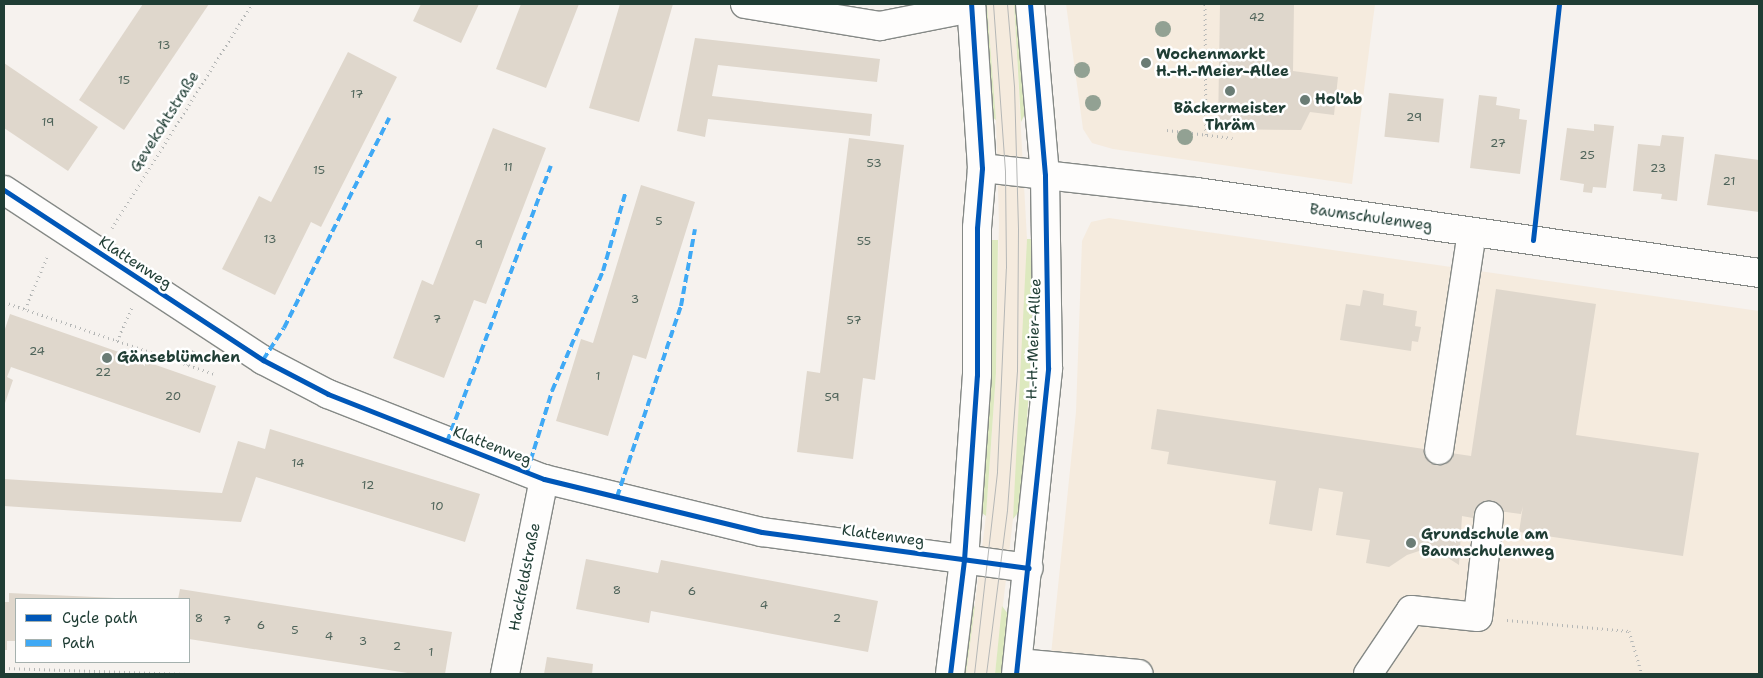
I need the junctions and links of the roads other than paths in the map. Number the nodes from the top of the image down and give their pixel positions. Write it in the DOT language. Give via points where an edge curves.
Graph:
graph roads {
  1 [pos="745,4"];
  2 [pos="1030,4"];
  3 [pos="971,6"];
  4 [pos="982,168"];
  5 [pos="1045,175"];
  6 [pos="4,190"];
  7 [pos="1472,232"];
  8 [pos="1759,273"];
  9 [pos="1439,450"];
  10 [pos="544,479"];
  11 [pos="1489,516"];
  12 [pos="964,560"];
  13 [pos="1029,568"];
  14 [pos="1017,669"];
  15 [pos="505,674"];
  16 [pos="950,674"];
  17 [pos="1138,674"];
  18 [pos="1368,674"];
  1 -- 3 [label="street" via="880,26"];
  2 -- 5 [label="street, H.-H.-Meier-Allee"];
  3 -- 4 [label="street"];
  4 -- 5 [label="street, Baumschulenweg"];
  4 -- 12 [label="street" via="977,228 977,374"];
  5 -- 7 [label="street, Baumschulenweg" via="1197,192"];
  5 -- 13 [label="street, H.-H.-Meier-Allee" via="1048,368"];
  6 -- 10 [label="street, Klattenweg" via="263,360 328,394"];
  7 -- 8 [label="street, Baumschulenweg"];
  7 -- 9 [label="street"];
  10 -- 12 [label="street, Klattenweg" via="762,532"];
  10 -- 15 [label="street, Hackfeldstraße"];
  11 -- 18 [label="street" via="1478,617 1411,610"];
  12 -- 13 [label="street, Klattenweg"];
  12 -- 16 [label="street"];
  13 -- 14 [label="street, H.-H.-Meier-Allee"];
  14 -- 17 [label="street"];
}
